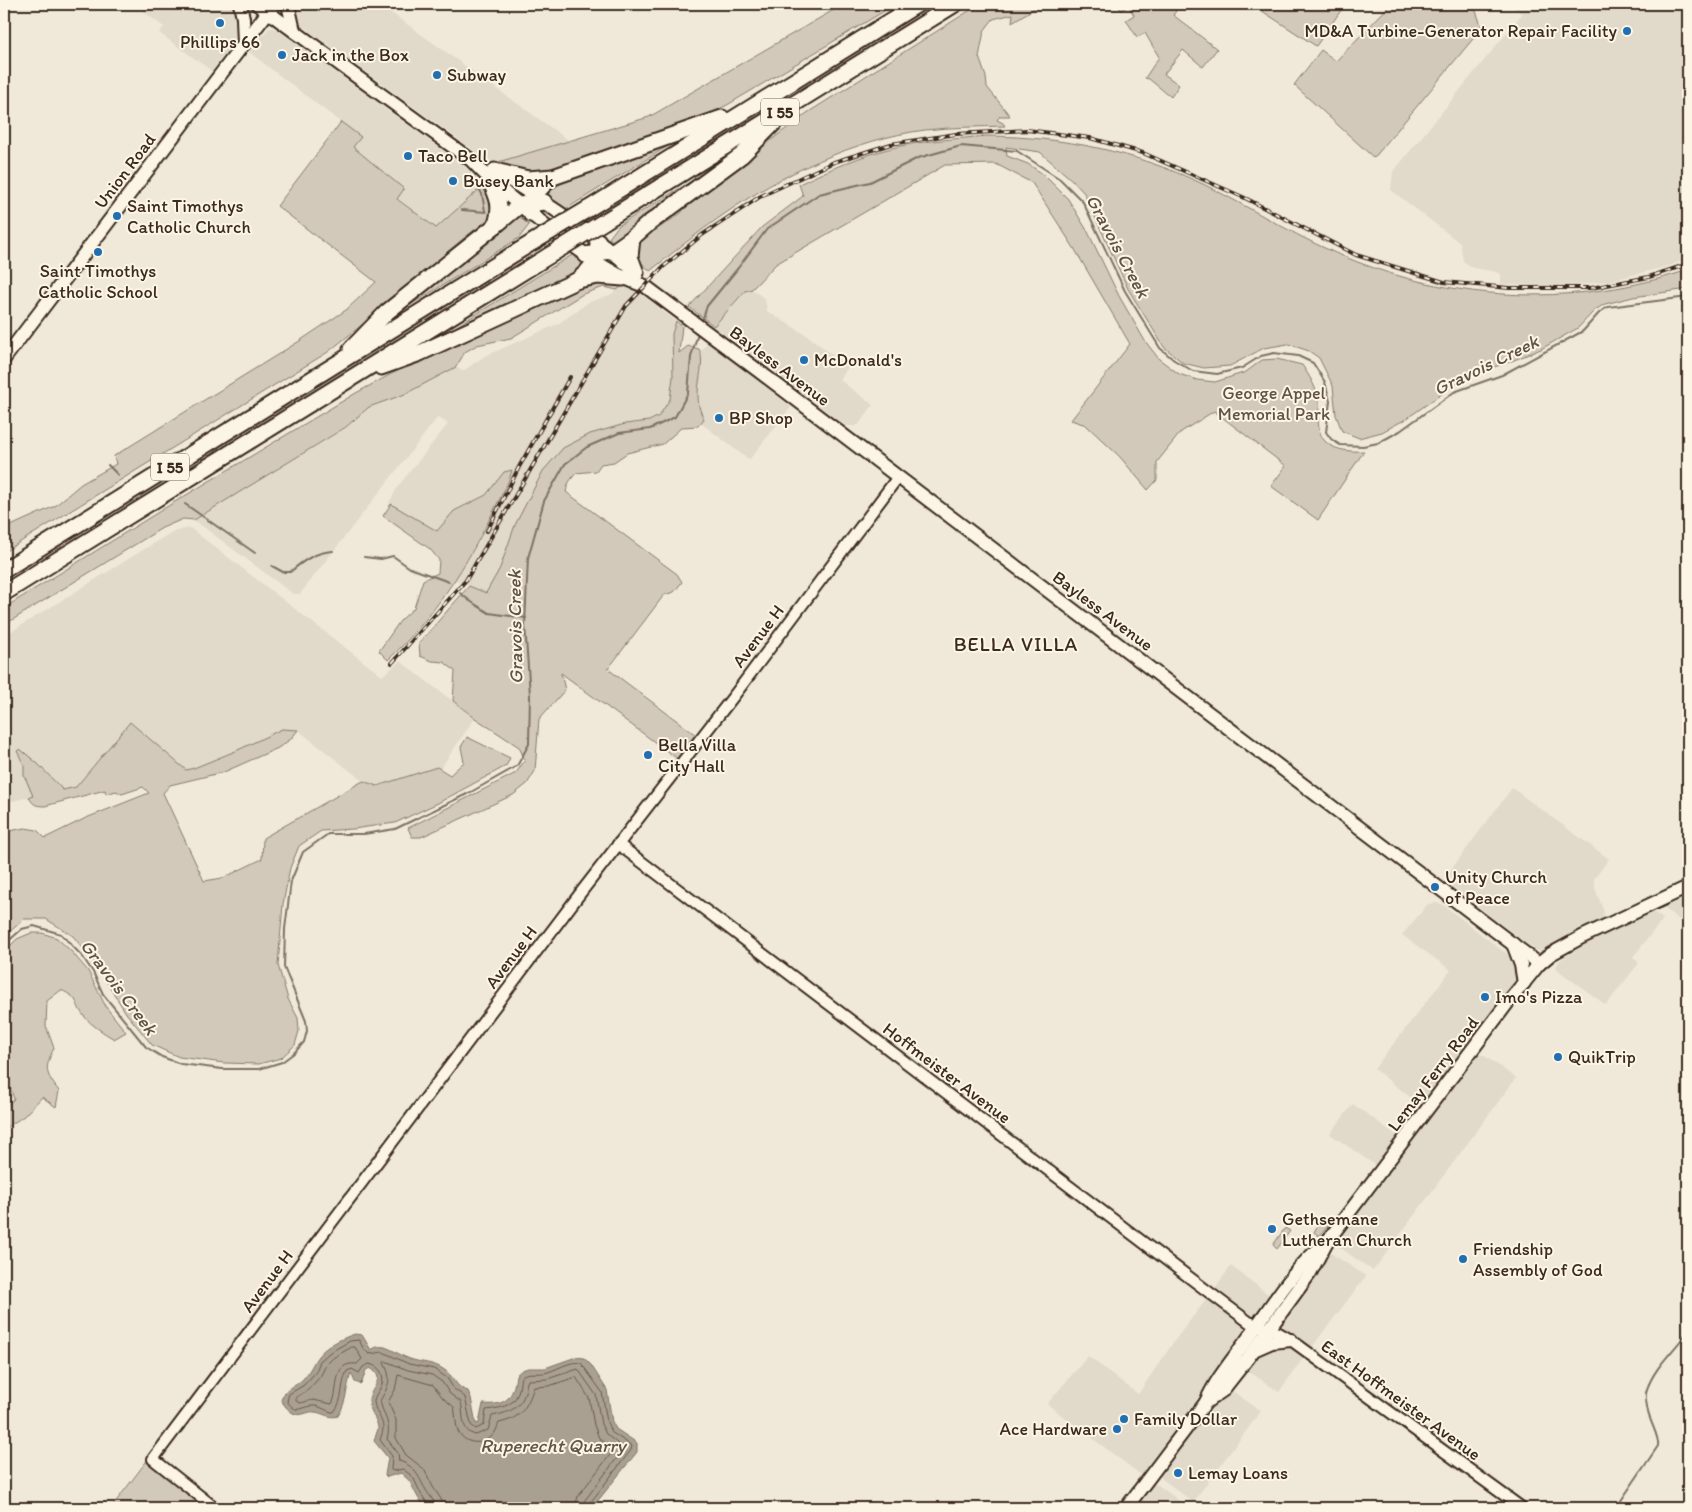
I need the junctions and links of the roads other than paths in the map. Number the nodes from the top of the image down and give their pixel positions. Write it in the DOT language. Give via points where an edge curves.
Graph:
graph roads {
  1 [pos="240,4"];
  2 [pos="257,4"];
  3 [pos="288,4"];
  4 [pos="918,4"];
  5 [pos="955,4"];
  6 [pos="271,8"];
  7 [pos="294,31"];
  8 [pos="244,44"];
  9 [pos="793,104"];
  10 [pos="750,108"];
  11 [pos="493,175"];
  12 [pos="552,177"];
  13 [pos="532,204"];
  14 [pos="496,224"];
  15 [pos="632,238"];
  16 [pos="597,252"];
  17 [pos="630,275"];
  18 [pos="578,280"];
  19 [pos="4,359"];
  20 [pos="337,364"];
  21 [pos="354,376"];
  22 [pos="898,477"];
  23 [pos="4,570"];
  24 [pos="4,593"];
  25 [pos="618,844"];
  26 [pos="1688,887"];
  27 [pos="1513,944"];
  28 [pos="1539,964"];
  29 [pos="1524,983"];
  30 [pos="1263,1328"];
  31 [pos="1291,1340"];
  32 [pos="1254,1350"];
  33 [pos="1206,1402"];
  34 [pos="215,1508"];
  35 [pos="1126,1508"];
  36 [pos="1522,1508"];
  1 -- 8 [label="main road"];
  2 -- 6 [label="main road, Bayless Avenue"];
  3 -- 7 [label="main road"];
  4 -- 10 [label="highway, I 55"];
  5 -- 9 [label="highway, I 55"];
  6 -- 7 [label="main road, Bayless Avenue"];
  6 -- 8 [label="main road, Union Road"];
  7 -- 11 [label="main road, Bayless Avenue"];
  8 -- 19 [label="main road, Union Road"];
  9 -- 15 [label="highway" via="742,155"];
  9 -- 21 [label="highway, I 55, bridge"];
  10 -- 12 [label="highway"];
  10 -- 20 [label="highway, I 55, bridge"];
  11 -- 12 [label="highway" via="528,180"];
  11 -- 13 [label="main road, Bayless Avenue"];
  11 -- 14 [label="highway" via="500,208"];
  12 -- 13 [label="highway" via="541,186"];
  13 -- 14 [label="highway"];
  13 -- 16 [label="main road, Bayless Avenue"];
  13 -- 16 [label="main road, Bayless Avenue"];
  14 -- 20 [label="highway" via="388,312"];
  15 -- 16 [label="highway"];
  15 -- 17 [label="highway"];
  16 -- 17 [label="main road, Bayless Avenue"];
  16 -- 17 [label="main road, Bayless Avenue"];
  16 -- 18 [label="highway" via="589,270"];
  17 -- 18 [label="highway"];
  17 -- 22 [label="main road, Bayless Avenue"];
  18 -- 21 [label="highway" via="420,353"];
  20 -- 23 [label="highway, I 55"];
  21 -- 24 [label="highway, I 55"];
  22 -- 25 [label="street, Avenue H"];
  22 -- 27 [label="main road, Bayless Avenue"];
  25 -- 30 [label="street, Hoffmeister Avenue" via="1153,1251"];
  25 -- 34 [label="street, Avenue H" via="153,1459"];
  26 -- 28 [label="main road, Lemay Ferry Road" via="1582,937"];
  27 -- 28 [label="main road, Bayless Avenue"];
  27 -- 29 [label="main road"];
  28 -- 29 [label="main road, Lemay Ferry Road"];
  29 -- 30 [label="main road, Lemay Ferry Road" via="1326,1243 1310,1254"];
  30 -- 31 [label="street, East Hoffmeister Avenue"];
  30 -- 32 [label="main road, Lemay Ferry Road"];
  30 -- 33 [label="main road, Lemay Ferry Road" via="1214,1385"];
  31 -- 32 [label="main road" via="1272,1342"];
  31 -- 36 [label="street, East Hoffmeister Avenue"];
  32 -- 33 [label="main road, Lemay Ferry Road" via="1222,1391"];
  33 -- 35 [label="main road, Lemay Ferry Road"];
}
